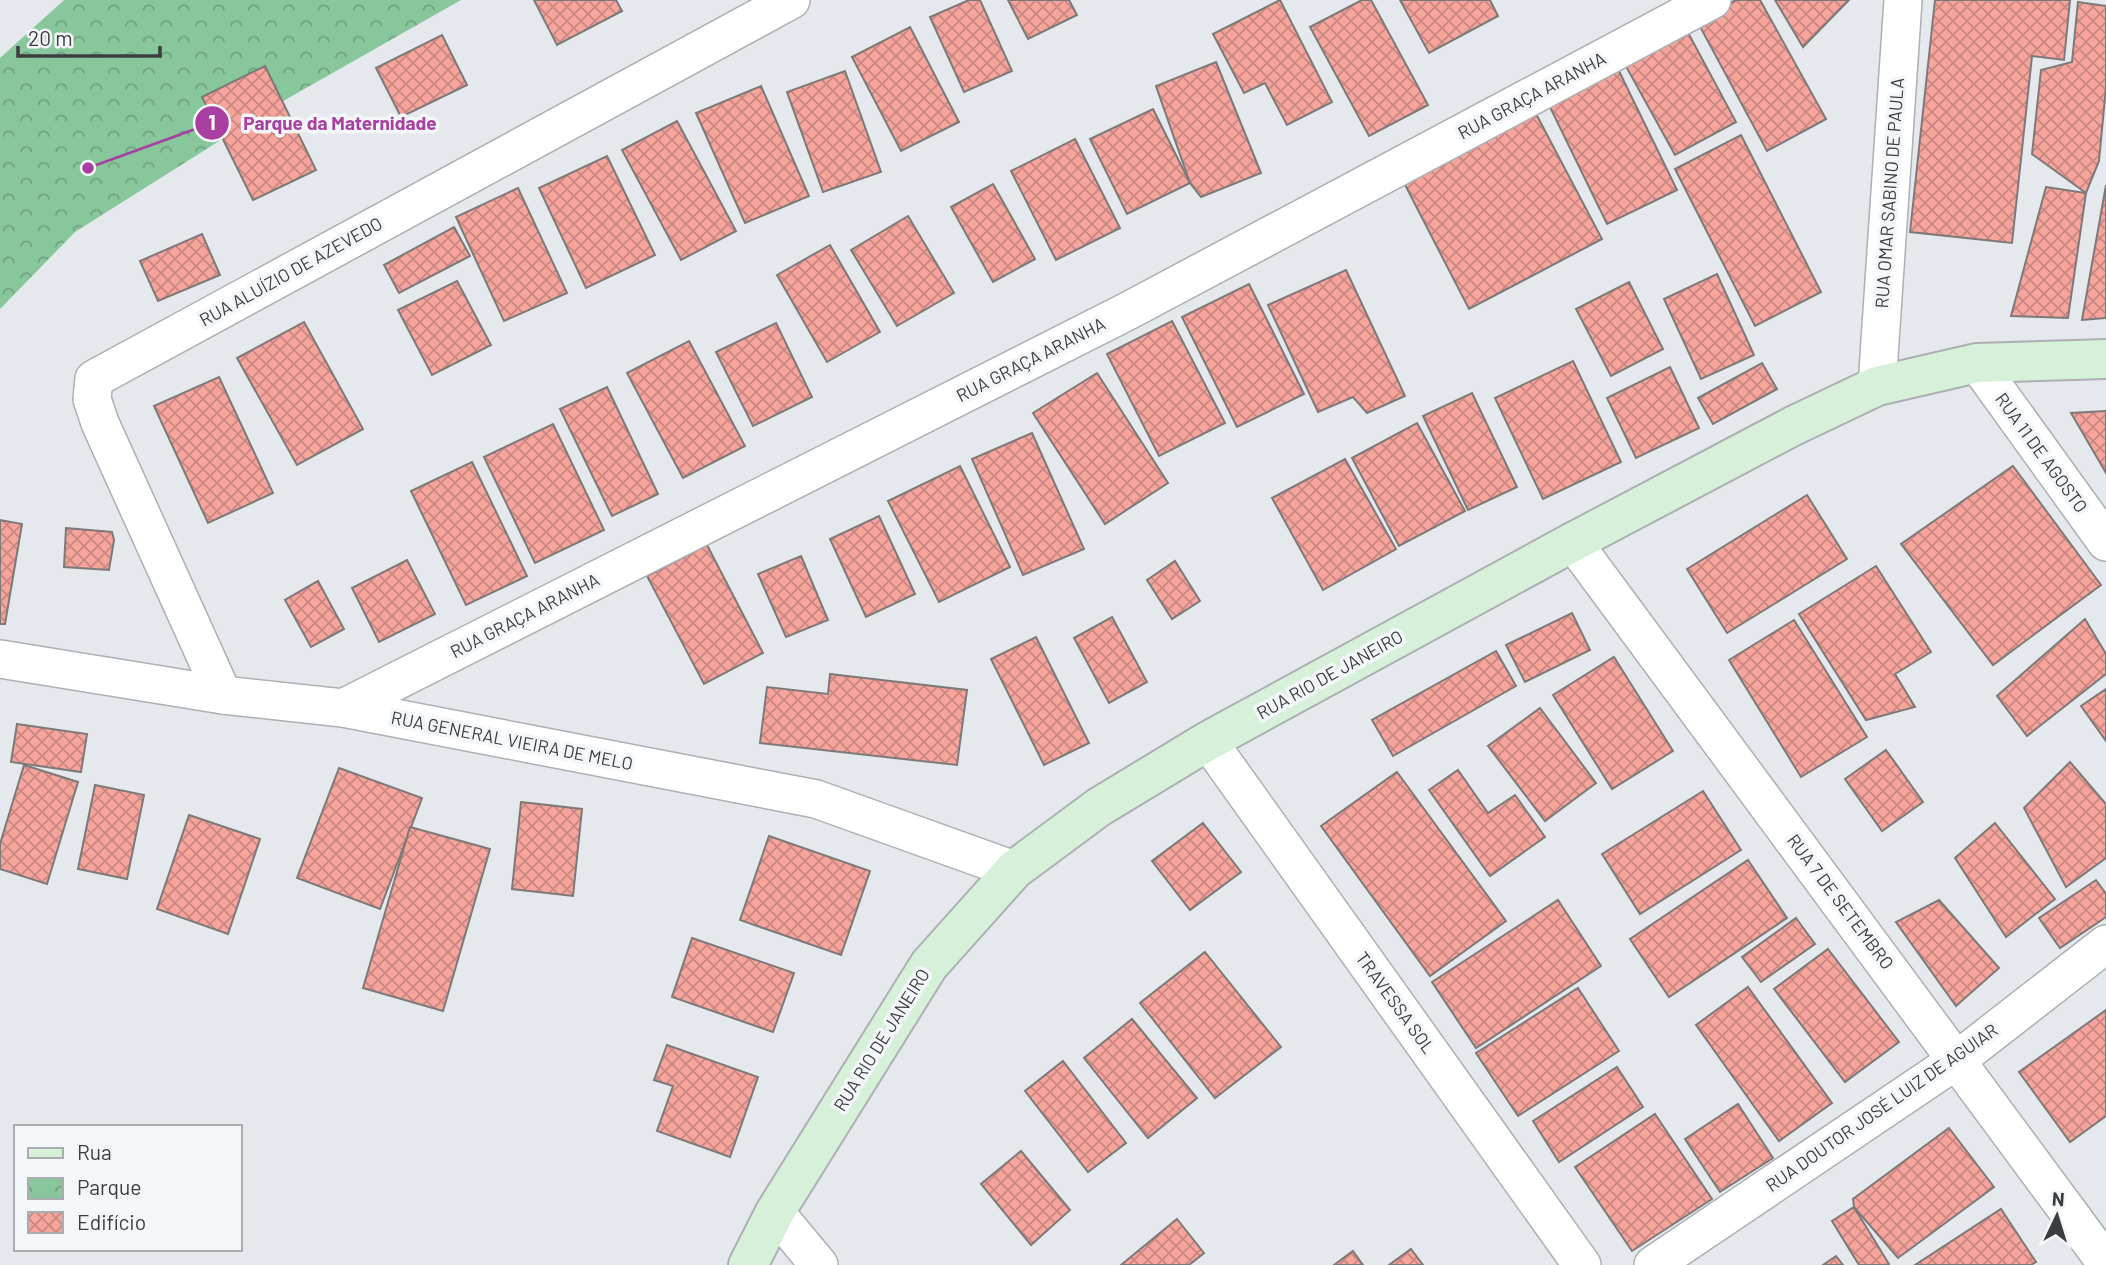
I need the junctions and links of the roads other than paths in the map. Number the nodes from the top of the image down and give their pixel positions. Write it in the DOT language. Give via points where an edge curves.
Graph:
graph roads {
  1 [pos="791,0"];
  2 [pos="1712,0"];
  3 [pos="1903,0"];
  4 [pos="2106,359"];
  5 [pos="1977,363"];
  6 [pos="1877,386"];
  7 [pos="1573,542"];
  8 [pos="2106,542"];
  9 [pos="0,659"];
  10 [pos="223,695"];
  11 [pos="343,708"];
  12 [pos="1208,741"];
  13 [pos="1014,870"];
  14 [pos="2106,944"];
  15 [pos="1957,1060"];
  16 [pos="775,1212"];
  17 [pos="2106,1263"];
  18 [pos="748,1265"];
  19 [pos="819,1265"];
  20 [pos="1582,1265"];
  21 [pos="1653,1265"];
  1 -- 10 [label="street, RUA ALUÍZIO DE AZEVEDO" via="94,379 92,399 100,424"];
  2 -- 11 [label="street, RUA GRAÇA ARANHA" via="1126,312"];
  3 -- 6 [label="street, RUA OMAR SABINO DE PAULA"];
  4 -- 5 [label="main road, RUA RIO DE JANEIRO"];
  5 -- 6 [label="main road, RUA RIO DE JANEIRO"];
  5 -- 8 [label="street, RUA 11 DE AGOSTO"];
  6 -- 7 [label="main road, RUA RIO DE JANEIRO"];
  7 -- 12 [label="main road, RUA RIO DE JANEIRO"];
  7 -- 15 [label="street, RUA 7 DE SETEMBRO"];
  9 -- 10 [label="street, RUA GENERAL VIEIRA DE MELO"];
  10 -- 11 [label="street, RUA GENERAL VIEIRA DE MELO"];
  11 -- 13 [label="street, RUA GENERAL VIEIRA DE MELO" via="816,799"];
  12 -- 13 [label="main road, RUA RIO DE JANEIRO" via="1099,807"];
  12 -- 20 [label="street, TRAVESSA SOL"];
  13 -- 16 [label="main road, RUA RIO DE JANEIRO" via="929,965"];
  14 -- 15 [label="street, RUA DOUTOR JOSÉ LUIZ DE AGUIAR"];
  15 -- 17 [label="street, RUA 7 DE SETEMBRO"];
  15 -- 21 [label="street, RUA DOUTOR JOSÉ LUIZ DE AGUIAR"];
  16 -- 18 [label="main road, RUA RIO DE JANEIRO"];
  16 -- 19 [label="street"];
}
